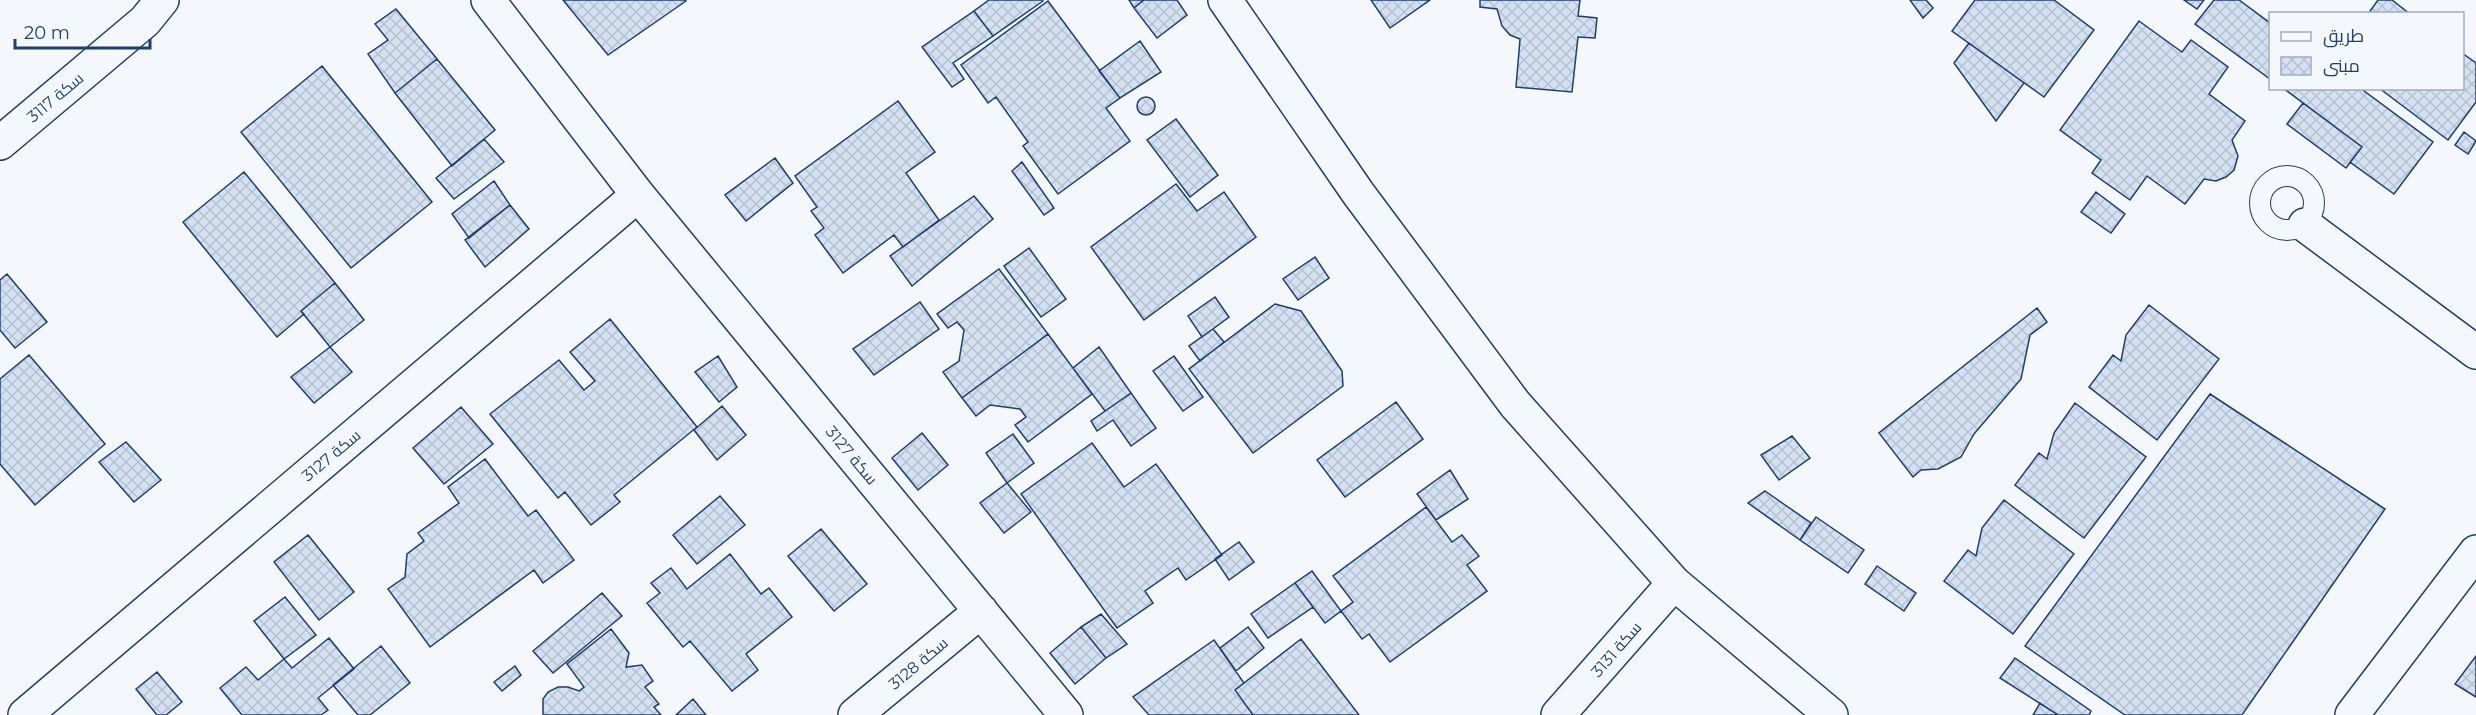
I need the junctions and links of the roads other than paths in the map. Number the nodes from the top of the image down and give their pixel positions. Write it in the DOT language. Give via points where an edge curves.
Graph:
graph roads {
  1 [pos="162,0"];
  2 [pos="488,0"];
  3 [pos="1225,0"];
  4 [pos="0,143"];
  5 [pos="638,195"];
  6 [pos="2305,225"];
  7 [pos="2476,352"];
  8 [pos="2476,552"];
  9 [pos="1674,583"];
  10 [pos="981,611"];
  11 [pos="25,715"];
  12 [pos="855,715"];
  13 [pos="1066,715"];
  14 [pos="1558,715"];
  15 [pos="1831,715"];
  16 [pos="2352,715"];
  1 -- 4 [label="street, سكة 3117" via="144,21"];
  2 -- 5 [label="street, سكة 3127"];
  3 -- 9 [label="street" via="1358,193 1515,405"];
  5 -- 10 [label="street, سكة 3127"];
  5 -- 11 [label="street, سكة 3127"];
  6 -- 7 [label="street"];
  8 -- 16 [label="street"];
  9 -- 14 [label="street, سكة 3131"];
  9 -- 15 [label="street"];
  10 -- 12 [label="street, سكة 3128"];
  10 -- 13 [label="street, سكة 3127"];
}
